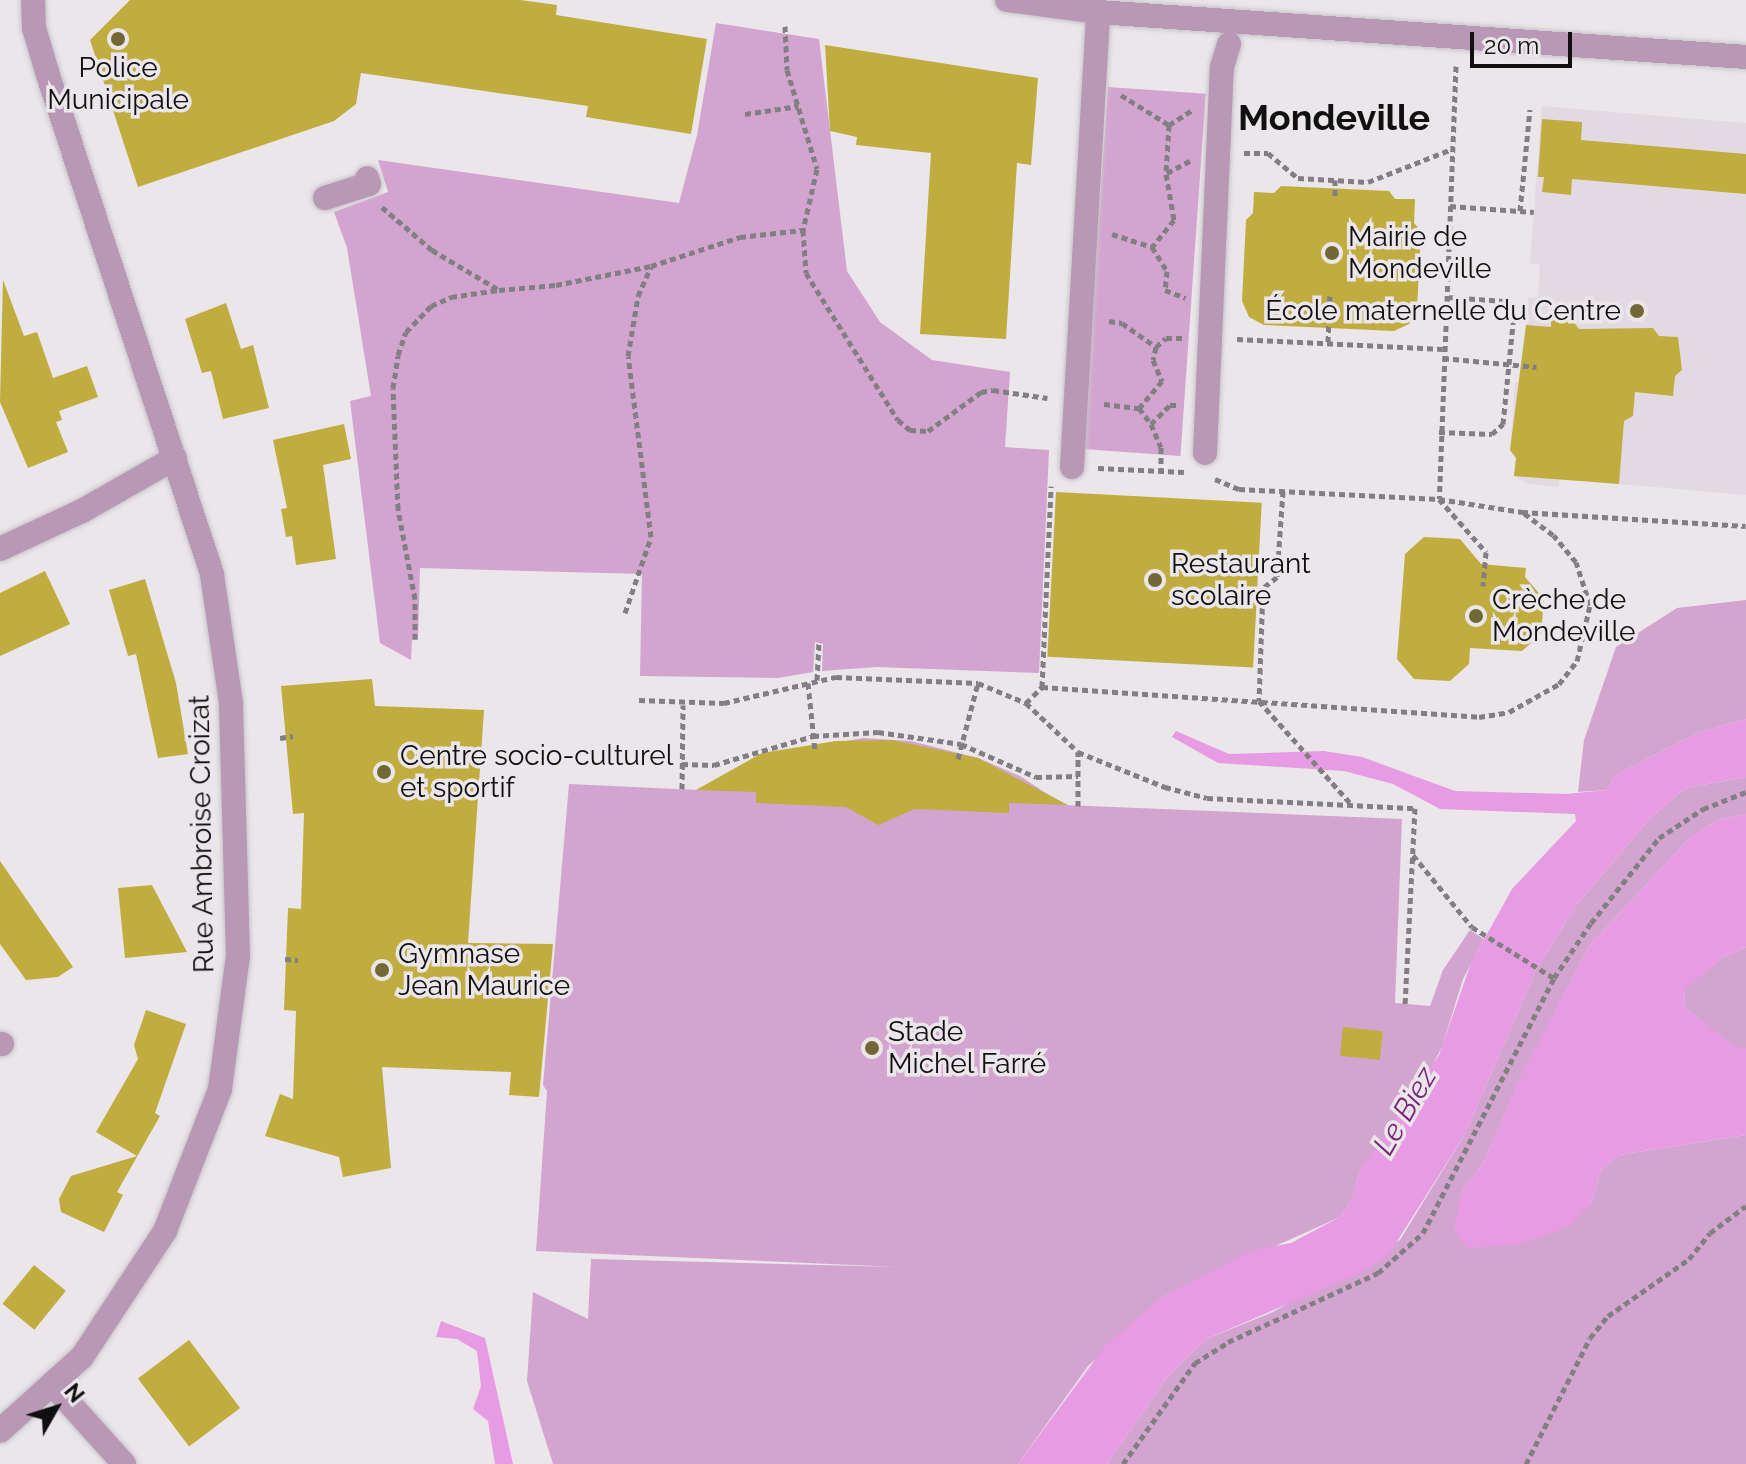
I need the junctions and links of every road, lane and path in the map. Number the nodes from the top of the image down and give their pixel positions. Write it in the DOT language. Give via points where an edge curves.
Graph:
graph roads {
  1 [pos="33,0"];
  2 [pos="1007,0"];
  3 [pos="1066,4"];
  4 [pos="1098,12"];
  5 [pos="785,26"];
  6 [pos="1229,44"];
  7 [pos="1746,57"];
  8 [pos="1456,65"];
  9 [pos="1117,89"];
  10 [pos="1221,105"];
  11 [pos="798,106"];
  12 [pos="1530,109"];
  13 [pos="745,114"];
  14 [pos="1169,125"];
  15 [pos="1452,149"];
  16 [pos="1219,152"];
  17 [pos="1335,180"];
  18 [pos="368,181"];
  19 [pos="1335,196"];
  20 [pos="325,198"];
  21 [pos="1450,206"];
  22 [pos="1520,211"];
  23 [pos="1534,212"];
  24 [pos="803,230"];
  25 [pos="1085,234"];
  26 [pos="1152,247"];
  27 [pos="651,266"];
  28 [pos="499,290"];
  29 [pos="1330,295"];
  30 [pos="1446,297"];
  31 [pos="1191,312"];
  32 [pos="1080,318"];
  33 [pos="1211,338"];
  34 [pos="1328,342"];
  35 [pos="1443,349"];
  36 [pos="1443,358"];
  37 [pos="1510,365"];
  38 [pos="1537,367"];
  39 [pos="1075,404"];
  40 [pos="1139,408"];
  41 [pos="1439,432"];
  42 [pos="175,458"];
  43 [pos="1205,463"];
  44 [pos="1072,467"];
  45 [pos="1161,471"];
  46 [pos="1283,491"];
  47 [pos="1439,499"];
  48 [pos="1522,512"];
  49 [pos="1746,526"];
  50 [pos="0,549"];
  51 [pos="1483,586"];
  52 [pos="625,613"];
  53 [pos="415,639"];
  54 [pos="819,643"];
  55 [pos="817,680"];
  56 [pos="808,683"];
  57 [pos="978,683"];
  58 [pos="1042,687"];
  59 [pos="639,700"];
  60 [pos="1259,701"];
  61 [pos="1026,703"];
  62 [pos="683,705"];
  63 [pos="293,736"];
  64 [pos="813,736"];
  65 [pos="280,738"];
  66 [pos="961,744"];
  67 [pos="815,751"];
  68 [pos="1078,752"];
  69 [pos="958,759"];
  70 [pos="682,764"];
  71 [pos="1078,776"];
  72 [pos="682,789"];
  73 [pos="1746,792"];
  74 [pos="1353,805"];
  75 [pos="1078,806"];
  76 [pos="1412,854"];
  77 [pos="285,959"];
  78 [pos="298,960"];
  79 [pos="1554,978"];
  80 [pos="1405,1004"];
  81 [pos="1746,1206"];
  82 [pos="54,1386"];
  83 [pos="0,1431"];
  84 [pos="124,1464"];
  85 [pos="1123,1464"];
  86 [pos="1526,1464"];
  1 -- 42 [label="street, Rue Ambroise Croizat" via="34,28 48,75"];
  2 -- 3 [label="street"];
  3 -- 4 [label="street"];
  4 -- 7 [label="street"];
  4 -- 25 [label="street"];
  5 -- 11 [label="path" via="787,70"];
  6 -- 10 [label="street"];
  8 -- 15 [label="path"];
  9 -- 14 [label="path" via="1127,102"];
  10 -- 14 [label="path" via="1199,107"];
  10 -- 16 [label="street"];
  11 -- 13 [label="path"];
  11 -- 24 [label="path" via="817,169"];
  12 -- 22 [label="path"];
  14 -- 26 [label="path" via="1166,174 1174,220"];
  15 -- 17 [label="path" via="1368,182"];
  15 -- 21 [label="path"];
  16 -- 17 [label="path" via="1268,153 1298,178"];
  16 -- 33 [label="street"];
  17 -- 19 [label="path"];
  18 -- 20 [label="street"];
  18 -- 28 [label="path" via="375,199 407,232"];
  21 -- 22 [label="path"];
  21 -- 30 [label="path"];
  22 -- 23 [label="path"];
  24 -- 27 [label="path" via="740,237"];
  24 -- 39 [label="path" via="801,253 815,293 898,420 910,430 928,431 965,402 993,390"];
  25 -- 26 [label="path" via="1115,234"];
  25 -- 32 [label="street"];
  26 -- 31 [label="path" via="1167,271 1165,290 1188,299"];
  27 -- 28 [label="path"];
  27 -- 52 [label="path" via="638,296 628,356 651,537"];
  28 -- 53 [label="path" via="451,297 431,306 406,332 398,355 393,388 398,509 415,599"];
  29 -- 34 [label="path"];
  30 -- 35 [label="path"];
  30 -- 37 [label="path" via="1505,301 1514,314"];
  32 -- 39 [label="street"];
  32 -- 40 [label="path" via="1122,323 1156,347 1153,360 1162,381"];
  33 -- 34 [label="path"];
  33 -- 43 [label="street"];
  34 -- 35 [label="path"];
  35 -- 36 [label="path"];
  36 -- 37 [label="path"];
  36 -- 41 [label="path"];
  37 -- 38 [label="path"];
  37 -- 41 [label="path" via="1503,424 1492,434"];
  39 -- 40 [label="path"];
  39 -- 44 [label="street"];
  40 -- 45 [label="path" via="1161,447"];
  41 -- 47 [label="path"];
  42 -- 50 [label="street" via="82,511"];
  42 -- 82 [label="street, Rue Ambroise Croizat" via="212,574 231,703 239,899 229,1046 203,1140 165,1231 105,1327"];
  43 -- 45 [label="path"];
  43 -- 46 [label="path" via="1239,489"];
  44 -- 45 [label="path"];
  44 -- 58 [label="path" via="1052,467"];
  46 -- 47 [label="path"];
  46 -- 60 [label="path" via="1277,577 1263,588"];
  47 -- 48 [label="path"];
  47 -- 51 [label="path" via="1486,552"];
  48 -- 49 [label="path"];
  48 -- 60 [label="path" via="1553,535 1576,562 1590,605 1577,661 1544,695 1509,712 1479,717"];
  54 -- 55 [label="path"];
  55 -- 56 [label="path"];
  55 -- 57 [label="path" via="897,677"];
  56 -- 62 [label="path" via="724,703"];
  56 -- 64 [label="path"];
  57 -- 61 [label="path"];
  57 -- 66 [label="path"];
  58 -- 60 [label="path"];
  58 -- 61 [label="path"];
  59 -- 62 [label="path"];
  60 -- 74 [label="path"];
  61 -- 68 [label="path"];
  62 -- 70 [label="path"];
  63 -- 65 [label="path"];
  64 -- 66 [label="path" via="900,733"];
  64 -- 67 [label="path"];
  64 -- 70 [label="path" via="714,765"];
  66 -- 69 [label="path"];
  66 -- 71 [label="path" via="1036,777"];
  68 -- 71 [label="path"];
  68 -- 74 [label="path" via="1127,774 1207,798"];
  70 -- 72 [label="path"];
  71 -- 75 [label="path"];
  73 -- 79 [label="path" via="1703,809 1659,838"];
  74 -- 76 [label="path" via="1415,808"];
  76 -- 79 [label="path" via="1455,911"];
  76 -- 80 [label="path"];
  77 -- 78 [label="path"];
  79 -- 85 [label="path" via="1423,1233 1378,1273 1228,1342 1195,1363"];
  81 -- 86 [label="path" via="1730,1215 1689,1259 1608,1316 1590,1338"];
  82 -- 83 [label="street, Rue Ambroise Croizat"];
  82 -- 84 [label="street"];
}
